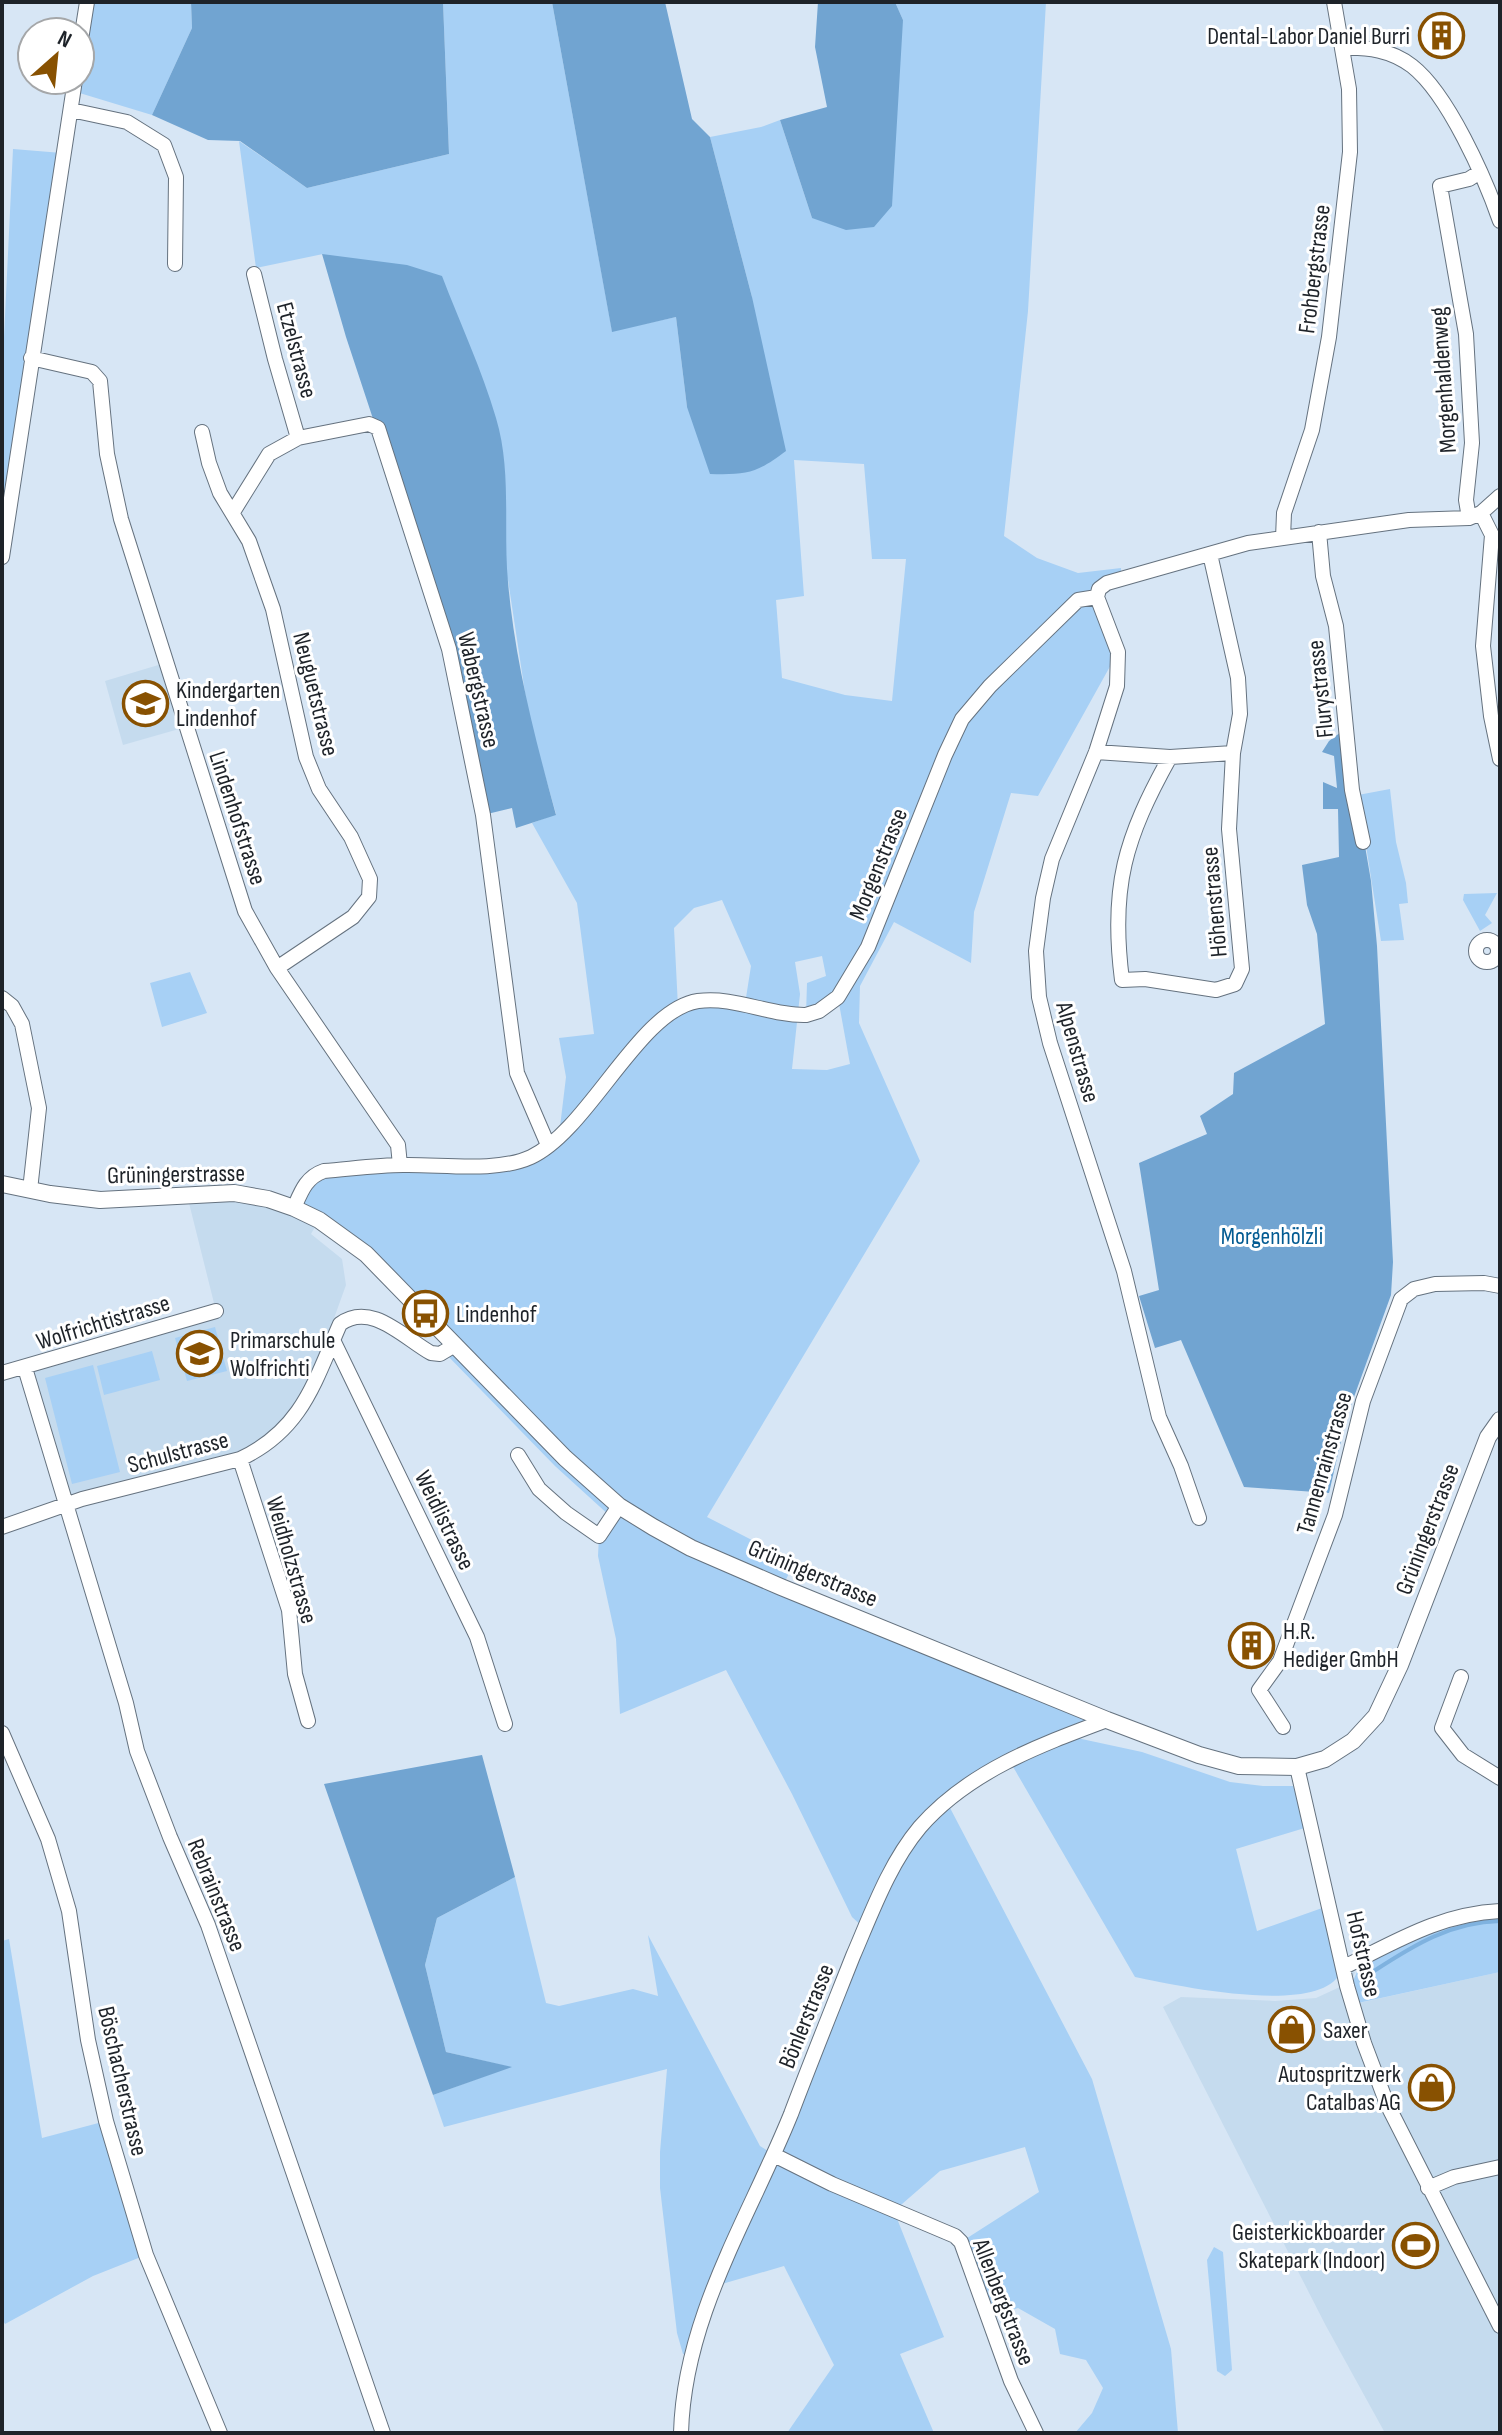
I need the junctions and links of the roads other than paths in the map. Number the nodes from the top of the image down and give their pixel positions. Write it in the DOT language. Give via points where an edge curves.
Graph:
graph roads {
  1 [pos="1334,2"];
  2 [pos="1342,48"];
  3 [pos="73,96"];
  4 [pos="71,110"];
  5 [pos="1480,172"];
  6 [pos="1500,221"];
  7 [pos="175,264"];
  8 [pos="254,274"];
  9 [pos="31,358"];
  10 [pos="202,432"];
  11 [pos="298,438"];
  12 [pos="1500,496"];
  13 [pos="233,512"];
  14 [pos="1475,515"];
  15 [pos="1319,532"];
  16 [pos="1283,538"];
  17 [pos="1210,554"];
  18 [pos="2,557"];
  19 [pos="1097,597"];
  20 [pos="1096,752"];
  21 [pos="1233,753"];
  22 [pos="1170,757"];
  23 [pos="1500,759"];
  24 [pos="1363,842"];
  25 [pos="277,968"];
  26 [pos="2,998"];
  27 [pos="548,1145"];
  28 [pos="400,1165"];
  29 [pos="2,1184"];
  30 [pos="30,1190"];
  31 [pos="294,1208"];
  32 [pos="1500,1286"];
  33 [pos="216,1311"];
  34 [pos="333,1340"];
  35 [pos="455,1345"];
  36 [pos="25,1368"];
  37 [pos="2,1373"];
  38 [pos="1500,1420"];
  39 [pos="518,1455"];
  40 [pos="240,1459"];
  41 [pos="65,1505"];
  42 [pos="619,1506"];
  43 [pos="1199,1518"];
  44 [pos="2,1527"];
  45 [pos="1461,1677"];
  46 [pos="1107,1720"];
  47 [pos="308,1721"];
  48 [pos="505,1724"];
  49 [pos="1283,1727"];
  50 [pos="2,1733"];
  51 [pos="1297,1767"];
  52 [pos="1500,1778"];
  53 [pos="1500,1911"];
  54 [pos="1344,1967"];
  55 [pos="774,2155"];
  56 [pos="1500,2167"];
  57 [pos="1428,2188"];
  58 [pos="1500,2326"];
  59 [pos="220,2433"];
  60 [pos="383,2433"];
  61 [pos="681,2433"];
  62 [pos="1036,2433"];
  1 -- 2 [label="street, Frohbergstrasse"];
  2 -- 5 [label="street" via="1378,49 1429,81"];
  2 -- 16 [label="street, Frohbergstrasse" via="1350,152 1329,337 1312,430 1284,513"];
  3 -- 4 [label="street"];
  4 -- 7 [label="street" via="127,122 164,145 176,177"];
  4 -- 9 [label="street"];
  5 -- 6 [label="street"];
  5 -- 14 [label="street, Morgenhaldenweg" via="1440,186 1466,334 1472,443 1466,500"];
  8 -- 11 [label="street, Etzelstrasse"];
  9 -- 18 [label="street"];
  9 -- 25 [label="street, Lindenhofstrasse" via="92,372 100,381 107,454 121,519 245,911"];
  10 -- 13 [label="street, Neuguetstrasse" via="220,493"];
  11 -- 13 [label="street, Wabergstrasse" via="269,454"];
  11 -- 27 [label="street, Wabergstrasse" via="369,424 378,428 449,649 483,815 517,1073"];
  12 -- 14 [label="street"];
  13 -- 25 [label="street, Neuguetstrasse" via="273,609 306,757 370,879 369,897 353,917"];
  14 -- 15 [label="street, Morgenstrasse"];
  14 -- 23 [label="street" via="1492,535 1483,646"];
  15 -- 16 [label="street, Morgenstrasse"];
  15 -- 24 [label="street, Flurystrasse"];
  16 -- 17 [label="street, Morgenstrasse"];
  17 -- 19 [label="street, Morgenstrasse" via="1107,583"];
  17 -- 21 [label="street, Höhenstrasse" via="1238,678 1240,714"];
  19 -- 20 [label="street, Alpenstrasse" via="1119,668"];
  19 -- 27 [label="street, Morgenstrasse" via="1078,600 962,719 868,947 838,997 806,1015 717,1000 678,1008 657,1024"];
  20 -- 22 [label="street"];
  20 -- 43 [label="street, Alpenstrasse" via="1052,859 1036,951 1039,997 1124,1271 1159,1417"];
  21 -- 22 [label="street"];
  21 -- 22 [label="street, Höhenstrasse" via="1229,829 1242,969 1235,984 1216,990 1122,980 1117,943 1124,862 1134,828"];
  25 -- 28 [label="street, Lindenhofstrasse" via="398,1145"];
  26 -- 30 [label="street" via="22,1024 39,1108"];
  27 -- 28 [label="street, Morgenstrasse" via="526,1159 484,1166"];
  28 -- 31 [label="street, Morgenstrasse" via="314,1174"];
  29 -- 30 [label="main road, Grüningerstrasse"];
  30 -- 31 [label="main road, Grüningerstrasse" via="100,1200 234,1193"];
  31 -- 35 [label="main road, Grüningerstrasse" via="366,1254"];
  32 -- 49 [label="street, Tannenrainstrasse" via="1423,1286 1406,1293 1397,1307 1363,1401 1335,1515 1280,1661 1259,1690"];
  33 -- 36 [label="street, Wolfrichtistrasse"];
  34 -- 35 [label="street, Schulstrasse" via="340,1324 363,1316 431,1353"];
  34 -- 40 [label="street, Schulstrasse" via="293,1421 265,1446"];
  34 -- 48 [label="street, Weidlistrasse" via="477,1637"];
  35 -- 42 [label="main road, Grüningerstrasse"];
  36 -- 37 [label="street, Wolfrichtistrasse"];
  36 -- 41 [label="street, Rebrainstrasse"];
  38 -- 51 [label="main road, Grüningerstrasse" via="1488,1437 1386,1699 1340,1752"];
  39 -- 42 [label="street" via="539,1489 599,1536"];
  40 -- 41 [label="street, Schulstrasse"];
  40 -- 47 [label="street, Weidholzstrasse" via="289,1610 295,1674"];
  41 -- 44 [label="street, Schulstrasse"];
  41 -- 60 [label="street, Rebrainstrasse" via="137,1751 208,1925"];
  42 -- 46 [label="main road, Grüningerstrasse" via="691,1548"];
  45 -- 52 [label="street" via="1442,1728 1463,1755"];
  46 -- 51 [label="main road, Grüningerstrasse" via="1222,1762"];
  46 -- 55 [label="street, Bönlerstrasse" via="1020,1754 952,1797 919,1828 880,1893"];
  50 -- 59 [label="street, Böschacherstrasse" via="48,1839 69,1911 106,2121 146,2255"];
  51 -- 54 [label="street, Hofstrasse"];
  53 -- 54 [label="street" via="1431,1924"];
  54 -- 57 [label="street, Hofstrasse" via="1368,2055"];
  55 -- 61 [label="street, Bönlerstrasse" via="704,2315 686,2381"];
  55 -- 62 [label="street, Allenbergstrasse" via="961,2242 1011,2381"];
  56 -- 57 [label="street"];
  57 -- 58 [label="street, Hofstrasse"];
}
